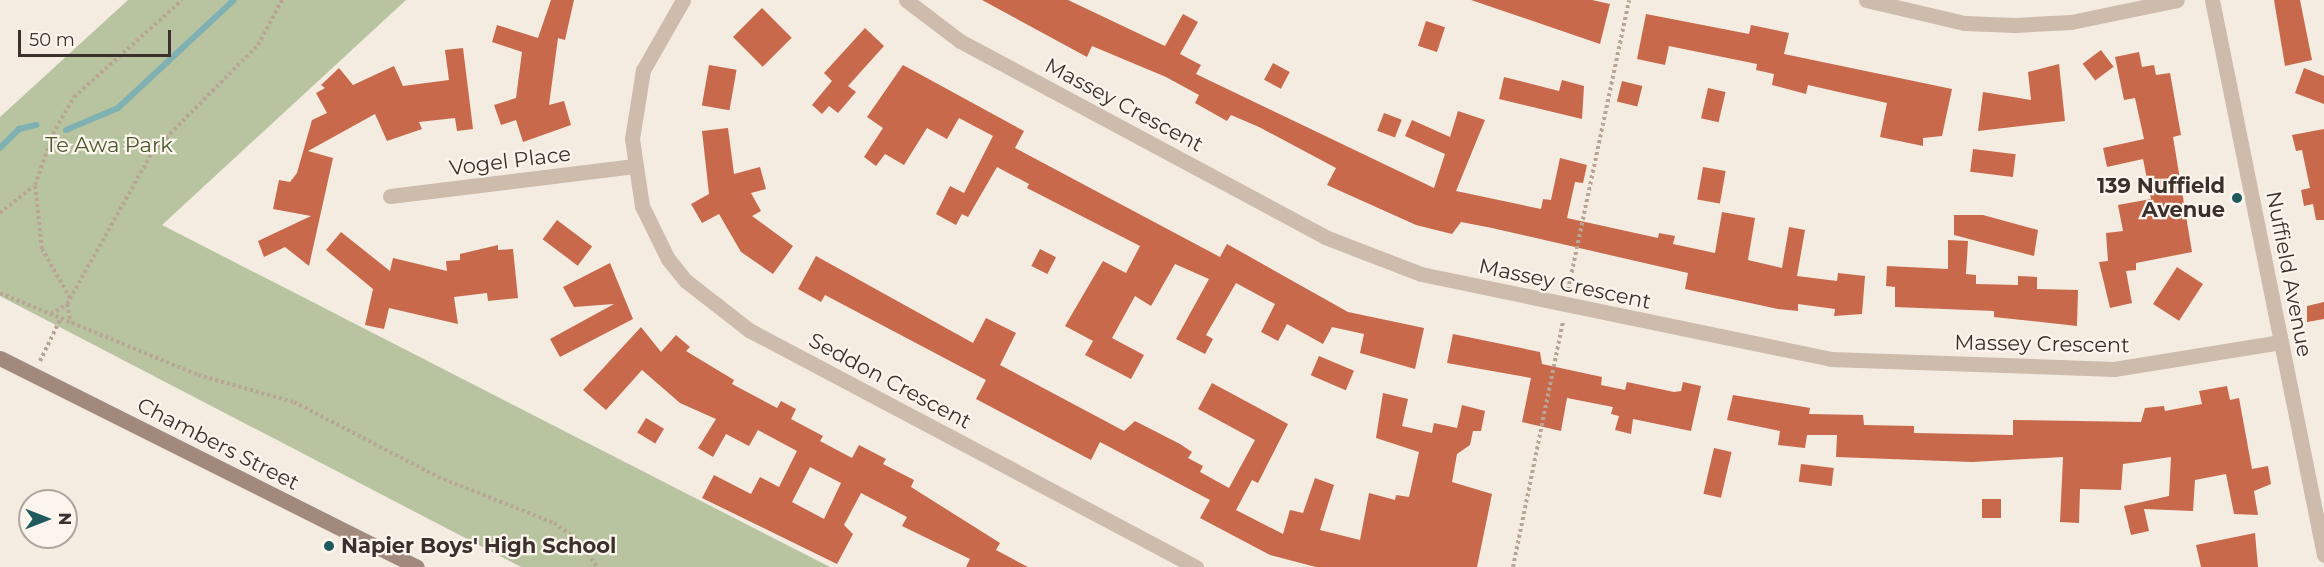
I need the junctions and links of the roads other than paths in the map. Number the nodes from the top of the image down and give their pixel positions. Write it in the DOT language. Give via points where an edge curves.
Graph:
graph roads {
  1 [pos="683,0"];
  2 [pos="906,0"];
  3 [pos="1866,0"];
  4 [pos="2176,0"];
  5 [pos="2212,0"];
  6 [pos="634,166"];
  7 [pos="390,196"];
  8 [pos="2281,342"];
  9 [pos="0,358"];
  10 [pos="2324,555"];
  11 [pos="417,567"];
  12 [pos="1196,567"];
  1 -- 6 [label="street, Seddon Crescent" via="643,70 633,116"];
  2 -- 8 [label="street, Massey Crescent" via="960,41 1343,246 1420,274 1830,359 2114,369"];
  3 -- 4 [label="street" via="1965,22 2014,26 2071,21"];
  5 -- 8 [label="street, Nuffield Avenue"];
  6 -- 7 [label="street, Vogel Place"];
  6 -- 12 [label="street, Seddon Crescent" via="642,206 668,259 724,313"];
  8 -- 10 [label="street, Nuffield Avenue"];
  9 -- 11 [label="main road, Chambers Street"];
}
